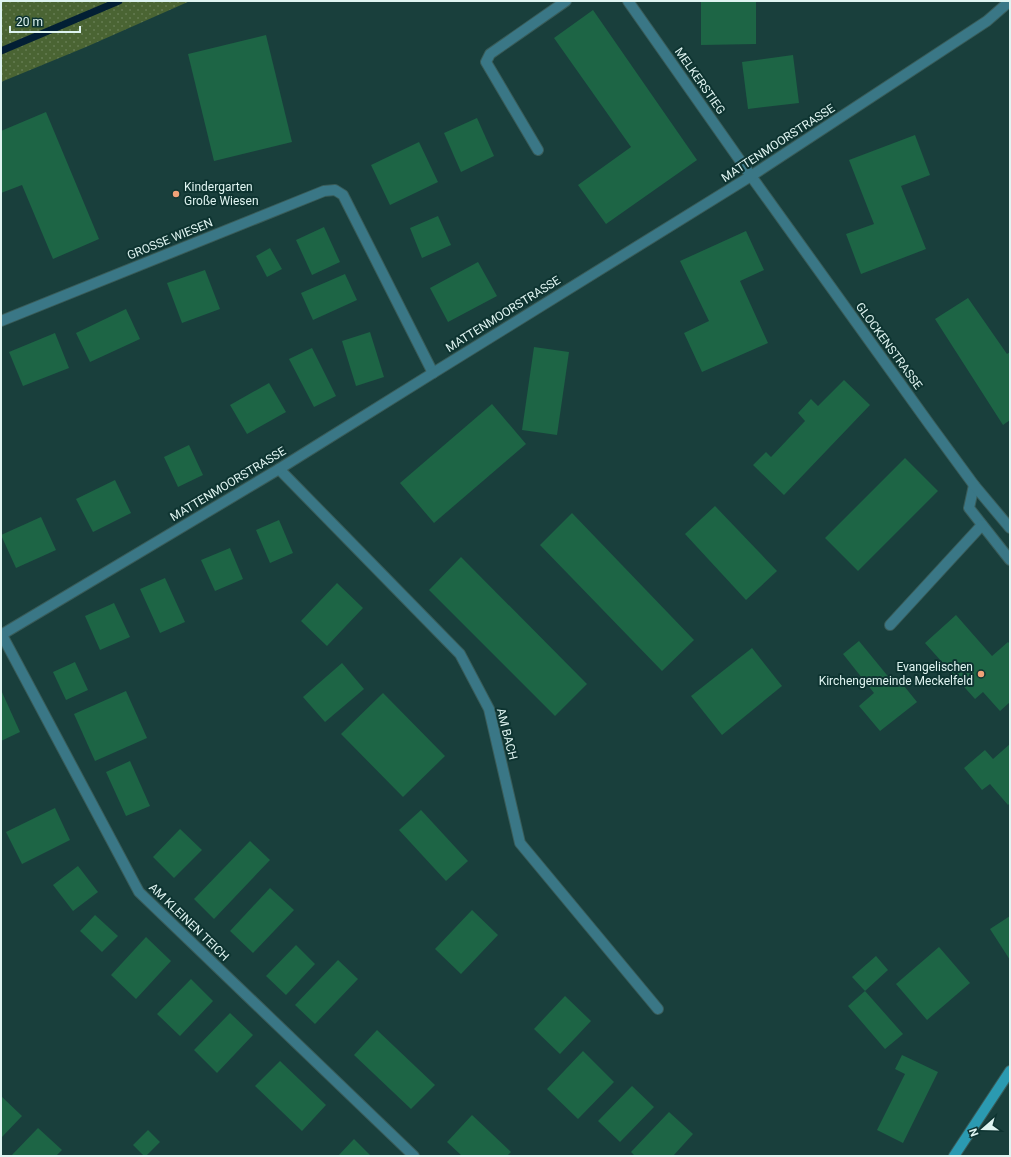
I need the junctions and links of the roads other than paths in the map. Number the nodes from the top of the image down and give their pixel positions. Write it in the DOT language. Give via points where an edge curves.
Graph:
graph roads {
  1 [pos="566,1"];
  2 [pos="628,1"];
  3 [pos="1010,2"];
  4 [pos="538,150"];
  5 [pos="751,176"];
  6 [pos="1,320"];
  7 [pos="432,373"];
  8 [pos="279,469"];
  9 [pos="974,485"];
  10 [pos="982,525"];
  11 [pos="1010,528"];
  12 [pos="1010,560"];
  13 [pos="890,625"];
  14 [pos="1,635"];
  15 [pos="658,1010"];
  16 [pos="1010,1070"];
  17 [pos="414,1156"];
  18 [pos="954,1156"];
  1 -- 4 [label="street" via="490,54 486,62"];
  2 -- 5 [label="street, MELKERSTIEG"];
  3 -- 5 [label="street, MATTENMOORSTRASSE" via="987,21"];
  5 -- 7 [label="street, MATTENMOORSTRASSE"];
  5 -- 9 [label="street, GLOCKENSTRASSE"];
  6 -- 7 [label="street, GROSSE WIESEN" via="324,191 335,190 343,195"];
  7 -- 8 [label="street, MATTENMOORSTRASSE"];
  8 -- 14 [label="street, MATTENMOORSTRASSE"];
  8 -- 15 [label="street, AM BACH" via="460,654 489,709 520,842"];
  9 -- 10 [label="street" via="969,508"];
  9 -- 11 [label="street, GLOCKENSTRASSE"];
  10 -- 12 [label="street"];
  10 -- 13 [label="street"];
  14 -- 17 [label="street, AM KLEINEN TEICH" via="139,892"];
  16 -- 18 [label="street"];
}
